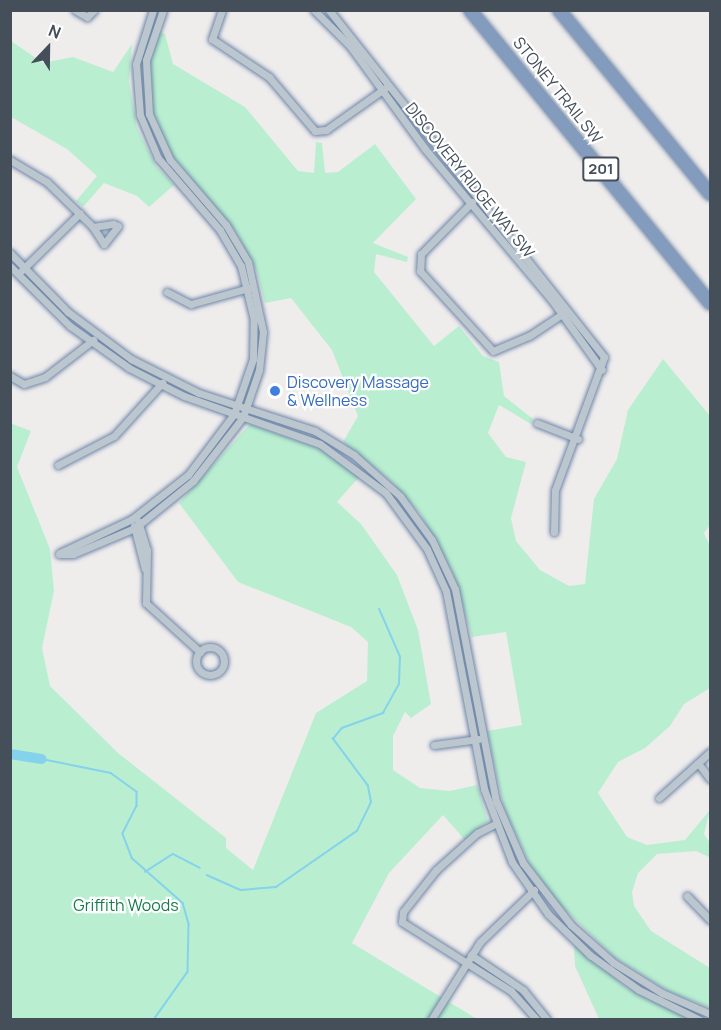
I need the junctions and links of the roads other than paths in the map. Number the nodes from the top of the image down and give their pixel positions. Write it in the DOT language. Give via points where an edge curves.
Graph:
graph roads {
  1 [pos="75,10"];
  2 [pos="94,10"];
  3 [pos="153,10"];
  4 [pos="163,10"];
  5 [pos="222,10"];
  6 [pos="314,10"];
  7 [pos="470,10"];
  8 [pos="559,10"];
  9 [pos="330,11"];
  10 [pos="324,19"];
  11 [pos="389,84"];
  12 [pos="381,90"];
  13 [pos="432,143"];
  14 [pos="425,149"];
  15 [pos="10,160"];
  16 [pos="185,178"];
  17 [pos="178,184"];
  18 [pos="711,194"];
  19 [pos="476,198"];
  20 [pos="469,205"];
  21 [pos="80,213"];
  22 [pos="93,227"];
  23 [pos="223,228"];
  24 [pos="10,253"];
  25 [pos="523,253"];
  26 [pos="516,260"];
  27 [pos="10,266"];
  28 [pos="24,267"];
  29 [pos="18,273"];
  30 [pos="252,286"];
  31 [pos="167,292"];
  32 [pos="711,303"];
  33 [pos="570,308"];
  34 [pos="563,313"];
  35 [pos="259,332"];
  36 [pos="97,335"];
  37 [pos="91,342"];
  38 [pos="602,370"];
  39 [pos="10,376"];
  40 [pos="165,378"];
  41 [pos="161,386"];
  42 [pos="238,406"];
  43 [pos="247,408"];
  44 [pos="234,414"];
  45 [pos="243,417"];
  46 [pos="537,423"];
  47 [pos="325,436"];
  48 [pos="578,439"];
  49 [pos="320,444"];
  50 [pos="58,465"];
  51 [pos="191,478"];
  52 [pos="134,518"];
  53 [pos="420,521"];
  54 [pos="137,526"];
  55 [pos="413,526"];
  56 [pos="554,532"];
  57 [pos="455,589"];
  58 [pos="446,591"];
  59 [pos="200,652"];
  60 [pos="470,658"];
  61 [pos="461,660"];
  62 [pos="484,738"];
  63 [pos="475,739"];
  64 [pos="434,745"];
  65 [pos="711,752"];
  66 [pos="698,763"];
  67 [pos="711,779"];
  68 [pos="659,798"];
  69 [pos="502,821"];
  70 [pos="494,824"];
  71 [pos="538,887"];
  72 [pos="531,892"];
  73 [pos="687,896"];
  74 [pos="711,921"];
  75 [pos="471,955"];
  76 [pos="465,963"];
  77 [pos="711,1014"];
  78 [pos="431,1020"];
  79 [pos="537,1020"];
  80 [pos="547,1020"];
  81 [pos="700,1020"];
  1 -- 2 [label="street" via="82,16"];
  3 -- 17 [label="street" via="138,52 136,95 148,140"];
  4 -- 16 [label="street" via="146,60 147,104 163,149"];
  5 -- 12 [label="street" via="211,31 215,43 269,77 315,131 327,130"];
  6 -- 10 [label="street, DISCOVERY RIDGE WAY SW"];
  7 -- 32 [label="highway, STONEY TRAIL SW / 201"];
  8 -- 18 [label="highway"];
  9 -- 10 [label="street"];
  9 -- 11 [label="street, DISCOVERY RIDGE WAY SW"];
  10 -- 12 [label="street, DISCOVERY RIDGE WAY SW"];
  11 -- 12 [label="street"];
  11 -- 13 [label="street, DISCOVERY RIDGE WAY SW"];
  12 -- 14 [label="street, DISCOVERY RIDGE WAY SW"];
  13 -- 14 [label="street"];
  13 -- 19 [label="street, DISCOVERY RIDGE WAY SW"];
  14 -- 20 [label="street, DISCOVERY RIDGE WAY SW"];
  15 -- 21 [label="street"];
  16 -- 17 [label="street"];
  16 -- 23 [label="street"];
  17 -- 23 [label="street"];
  19 -- 20 [label="street"];
  19 -- 25 [label="street, DISCOVERY RIDGE WAY SW"];
  20 -- 26 [label="street, DISCOVERY RIDGE WAY SW"];
  20 -- 34 [label="street" via="418,258 420,271 439,293 496,351"];
  21 -- 22 [label="street"];
  21 -- 28 [label="street"];
  23 -- 30 [label="street"];
  24 -- 28 [label="street"];
  25 -- 26 [label="street"];
  25 -- 33 [label="street, DISCOVERY RIDGE WAY SW"];
  26 -- 34 [label="street, DISCOVERY RIDGE WAY SW"];
  27 -- 29 [label="street"];
  28 -- 29 [label="street"];
  28 -- 36 [label="street"];
  29 -- 37 [label="street"];
  30 -- 31 [label="street" via="191,304"];
  30 -- 35 [label="street"];
  33 -- 34 [label="street"];
  33 -- 38 [label="street, DISCOVERY RIDGE WAY SW" via="602,353"];
  34 -- 38 [label="street, DISCOVERY RIDGE WAY SW"];
  35 -- 42 [label="street"];
  35 -- 43 [label="street"];
  36 -- 37 [label="street"];
  36 -- 40 [label="street"];
  37 -- 39 [label="street" via="45,377 24,384"];
  37 -- 41 [label="street"];
  38 -- 48 [label="street"];
  40 -- 41 [label="street"];
  40 -- 42 [label="street"];
  41 -- 44 [label="street"];
  41 -- 50 [label="street" via="114,436"];
  42 -- 43 [label="street"];
  42 -- 44 [label="street"];
  43 -- 45 [label="street"];
  43 -- 47 [label="street"];
  44 -- 45 [label="street"];
  44 -- 51 [label="street"];
  45 -- 49 [label="street"];
  45 -- 51 [label="street"];
  46 -- 48 [label="street"];
  47 -- 49 [label="street"];
  47 -- 53 [label="street" via="375,472"];
  48 -- 56 [label="street" via="555,490"];
  49 -- 55 [label="street" via="360,470"];
  51 -- 52 [label="street"];
  51 -- 54 [label="street"];
  52 -- 54 [label="street"];
  52 -- 54 [label="street" via="59,554 73,554"];
  53 -- 55 [label="street"];
  53 -- 57 [label="street"];
  54 -- 59 [label="street" via="147,550 146,603"];
  55 -- 58 [label="street"];
  57 -- 58 [label="street"];
  57 -- 60 [label="street"];
  58 -- 61 [label="street"];
  59 -- 59 [label="street" via="196,660 201,672 213,674 221,669 218,651"];
  60 -- 61 [label="street"];
  60 -- 62 [label="street"];
  61 -- 63 [label="street"];
  62 -- 63 [label="street"];
  62 -- 69 [label="street"];
  63 -- 64 [label="street"];
  63 -- 70 [label="street"];
  65 -- 66 [label="street"];
  66 -- 67 [label="street"];
  66 -- 68 [label="street"];
  69 -- 70 [label="street"];
  69 -- 71 [label="street"];
  70 -- 72 [label="street"];
  70 -- 76 [label="street" via="450,856 402,915 408,929"];
  71 -- 72 [label="street"];
  71 -- 77 [label="street" via="614,963 662,993"];
  72 -- 75 [label="street" via="502,915"];
  72 -- 81 [label="street" via="569,936 611,972"];
  73 -- 74 [label="street"];
  75 -- 76 [label="street"];
  75 -- 80 [label="street" via="523,990"];
  76 -- 78 [label="street"];
  76 -- 79 [label="street" via="512,991"];
}
